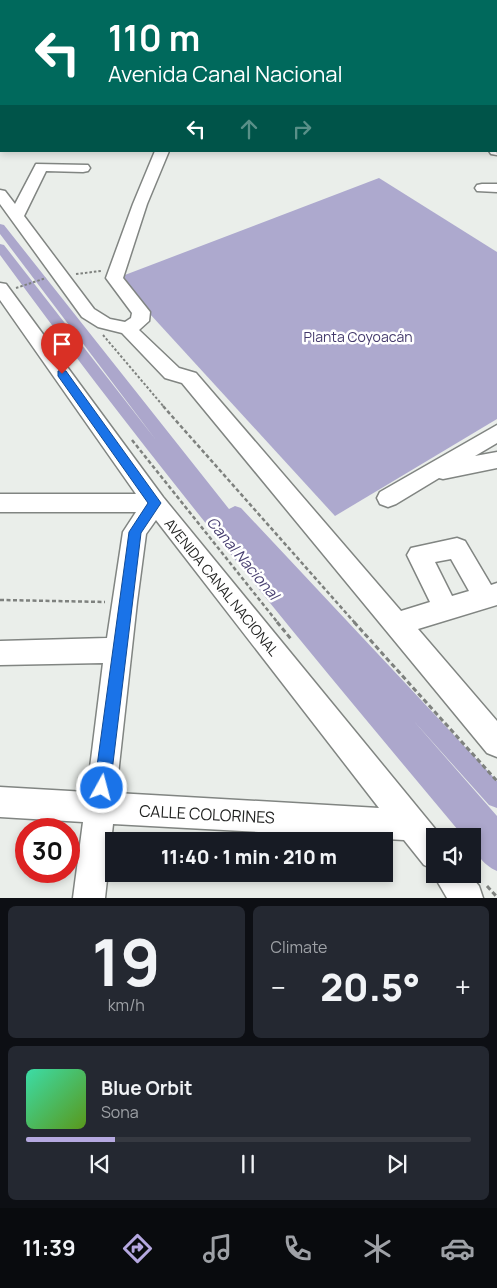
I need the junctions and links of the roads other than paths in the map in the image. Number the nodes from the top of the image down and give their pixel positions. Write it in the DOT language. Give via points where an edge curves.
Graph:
graph roads {
  1 [pos="50,152"];
  2 [pos="162,152"];
  3 [pos="41,167"];
  4 [pos="83,168"];
  5 [pos="0,194"];
  6 [pos="16,216"];
  7 [pos="8,288"];
  8 [pos="12,304"];
  9 [pos="128,329"];
  10 [pos="497,433"];
  11 [pos="497,460"];
  12 [pos="428,474"];
  13 [pos="388,498"];
  14 [pos="0,503"];
  15 [pos="155,503"];
  16 [pos="491,595"];
  17 [pos="446,609"];
  18 [pos="396,624"];
  19 [pos="120,650"];
  20 [pos="0,653"];
  21 [pos="497,743"];
  22 [pos="0,802"];
  23 [pos="99,808"];
  24 [pos="413,825"];
  25 [pos="426,842"];
  26 [pos="456,883"];
  27 [pos="89,898"];
  28 [pos="467,898"];
  1 -- 3 [label="street"];
  2 -- 9 [label="street" via="114,278 141,312 140,321"];
  3 -- 4 [label="street"];
  3 -- 6 [label="street"];
  5 -- 6 [label="street"];
  6 -- 9 [label="street" via="54,276 88,313 104,323"];
  7 -- 8 [label="street, AVENIDA CANAL NACIONAL"];
  8 -- 15 [label="street, AVENIDA CANAL NACIONAL"];
  9 -- 18 [label="street" via="172,374 189,378"];
  10 -- 12 [label="street"];
  11 -- 12 [label="street"];
  12 -- 13 [label="street"];
  14 -- 15 [label="street"];
  15 -- 19 [label="street" via="135,532"];
  15 -- 24 [label="street, AVENIDA CANAL NACIONAL"];
  16 -- 17 [label="street"];
  16 -- 17 [label="street" via="457,548 419,555"];
  17 -- 18 [label="street"];
  18 -- 21 [label="street"];
  19 -- 20 [label="street"];
  19 -- 23 [label="street"];
  22 -- 23 [label="street, CALLE COLORINES"];
  23 -- 24 [label="street, CALLE COLORINES"];
  23 -- 27 [label="street"];
  24 -- 25 [label="street, AVENIDA CANAL NACIONAL"];
  26 -- 28 [label="street"];
}
